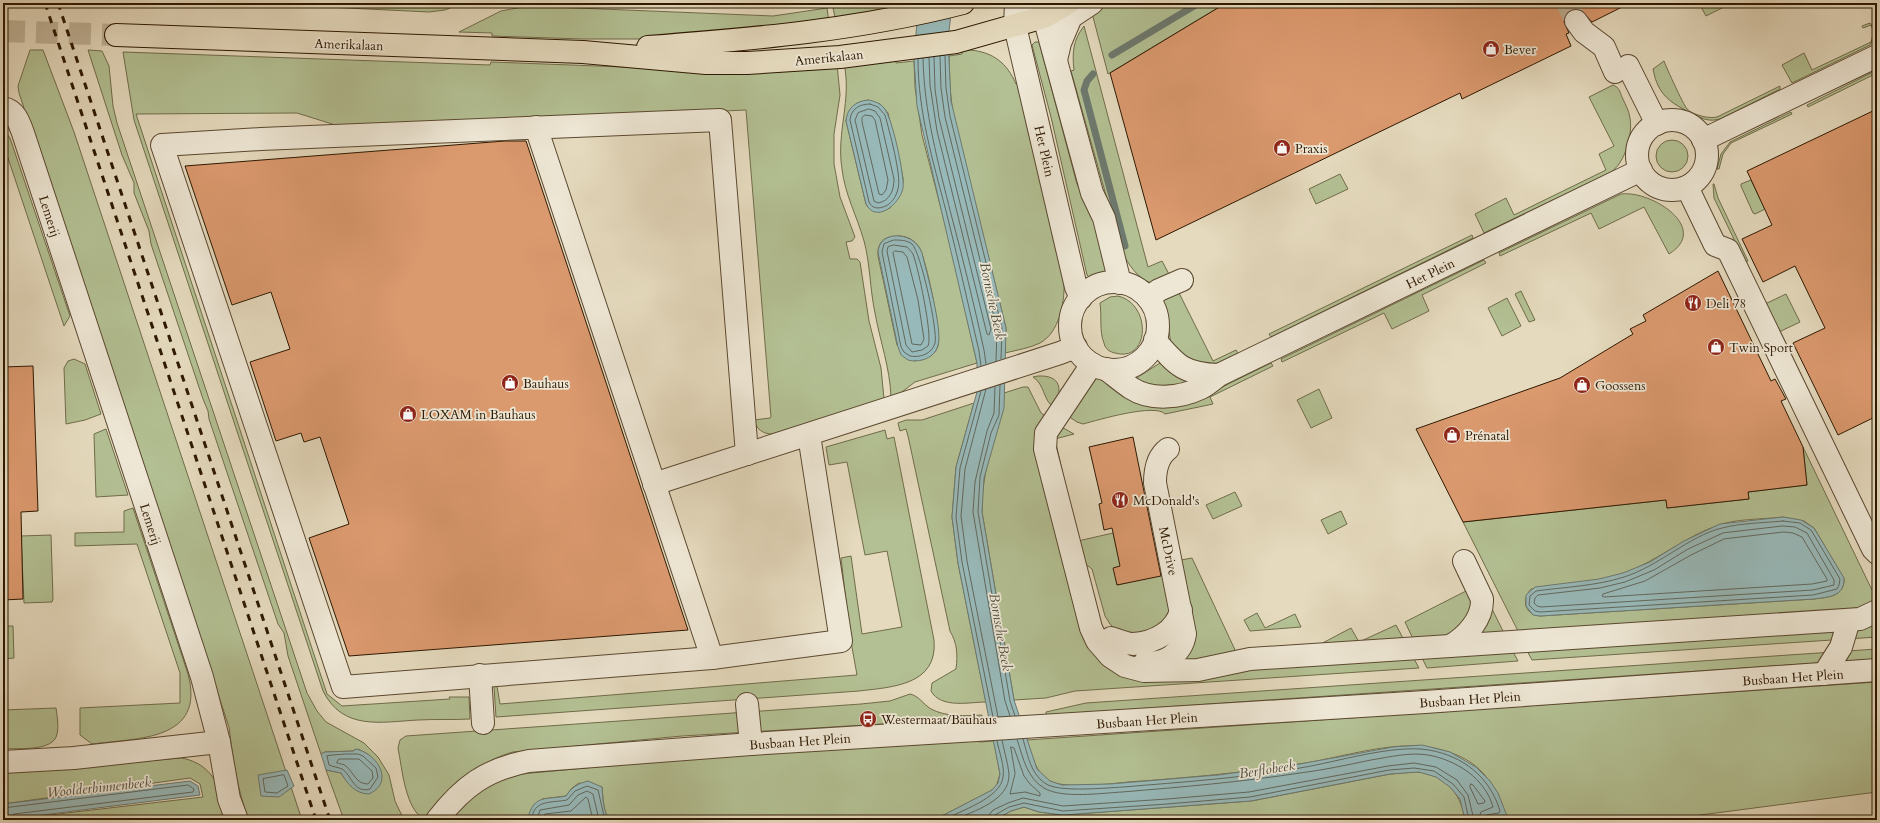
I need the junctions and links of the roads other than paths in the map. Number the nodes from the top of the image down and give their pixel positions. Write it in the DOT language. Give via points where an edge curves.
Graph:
graph roads {
  1 [pos="963,3"];
  2 [pos="1016,3"];
  3 [pos="1068,3"];
  4 [pos="1092,3"];
  5 [pos="1037,10"];
  6 [pos="1576,21"];
  7 [pos="1015,26"];
  8 [pos="116,35"];
  9 [pos="583,52"];
  10 [pos="1877,56"];
  11 [pos="1056,60"];
  12 [pos="3,108"];
  13 [pos="1656,124"];
  14 [pos="536,127"];
  15 [pos="1703,140"];
  16 [pos="1641,170"];
  17 [pos="1686,187"];
  18 [pos="1182,280"];
  19 [pos="1120,283"];
  20 [pos="1081,298"];
  21 [pos="1148,298"];
  22 [pos="1155,340"];
  23 [pos="1076,347"];
  24 [pos="1099,366"];
  25 [pos="1218,375"];
  26 [pos="809,435"];
  27 [pos="1168,449"];
  28 [pos="747,454"];
  29 [pos="654,484"];
  30 [pos="1877,553"];
  31 [pos="1464,561"];
  32 [pos="1073,562"];
  33 [pos="1877,611"];
  34 [pos="1849,620"];
  35 [pos="1450,646"];
  36 [pos="1841,647"];
  37 [pos="712,658"];
  38 [pos="1869,671"];
  39 [pos="1824,674"];
  40 [pos="480,675"];
  41 [pos="747,704"];
  42 [pos="483,723"];
  43 [pos="219,742"];
  44 [pos="751,744"];
  45 [pos="3,762"];
  46 [pos="237,820"];
  47 [pos="437,820"];
  1 -- 9 [label="main road, Amerikalaan" via="911,16 767,38"];
  2 -- 7 [label="street, Het Plein"];
  3 -- 5 [label="main road, Amerikalaan"];
  4 -- 11 [label="street" via="1071,17"];
  5 -- 7 [label="main road, Amerikalaan"];
  5 -- 11 [label="street"];
  6 -- 13 [label="street" via="1622,69"];
  7 -- 9 [label="main road, Amerikalaan" via="956,42 800,61 706,63"];
  7 -- 20 [label="street, Het Plein" via="1076,287"];
  8 -- 9 [label="main road, Amerikalaan"];
  10 -- 15 [label="street"];
  11 -- 19 [label="street" via="1092,193 1104,218"];
  12 -- 43 [label="street, Lemerij" via="9,109 18,119 23,133 202,677"];
  13 -- 15 [label="street" via="1682,122 1696,130"];
  13 -- 16 [label="street" via="1645,133 1639,143 1637,160"];
  14 -- 28 [label="street" via="720,120"];
  14 -- 29 [label="street"];
  14 -- 40 [label="street" via="162,145 344,687"];
  15 -- 17 [label="street" via="1707,156 1705,168 1699,178"];
  16 -- 17 [label="street" via="1652,184 1662,189"];
  16 -- 25 [label="street, Het Plein"];
  17 -- 30 [label="street" via="1715,245 1728,250 1847,497"];
  18 -- 21 [label="street"];
  19 -- 20 [label="street" via="1096,286"];
  19 -- 21 [label="street" via="1138,290"];
  20 -- 23 [label="street" via="1071,319 1071,333"];
  21 -- 22 [label="street" via="1157,319"];
  22 -- 24 [label="street" via="1148,353 1138,363 1118,370"];
  22 -- 25 [label="street" via="1180,366 1200,374"];
  23 -- 24 [label="street" via="1080,353"];
  23 -- 26 [label="street"];
  24 -- 25 [label="street, Het Plein" via="1136,391 1162,396 1189,393 1202,388"];
  24 -- 32 [label="street" via="1046,433 1044,440"];
  26 -- 28 [label="street"];
  26 -- 37 [label="street" via="841,642"];
  27 -- 32 [label="street, McDrive" via="1163,453 1157,467 1155,483 1185,631 1184,641 1176,653 1162,662 1149,663 1137,660 1122,650 1104,629 1089,575"];
  28 -- 29 [label="street"];
  29 -- 37 [label="street"];
  31 -- 35 [label="street" via="1482,604 1470,630 1462,639"];
  32 -- 35 [label="street" via="1097,641 1117,662 1144,671 1198,670 1250,659"];
  33 -- 34 [label="street" via="1860,619"];
  34 -- 35 [label="street"];
  34 -- 36 [label="street"];
  36 -- 38 [label="street"];
  36 -- 39 [label="street"];
  37 -- 40 [label="street"];
  38 -- 39 [label="street, Busbaan Het Plein"];
  39 -- 44 [label="street, Busbaan Het Plein"];
  40 -- 42 [label="street"];
  41 -- 44 [label="street"];
  43 -- 45 [label="street" via="74,758"];
  43 -- 46 [label="street, Lemerij" via="230,799"];
  44 -- 47 [label="street, Busbaan Het Plein" via="529,761 511,765 478,779 453,800"];
}
